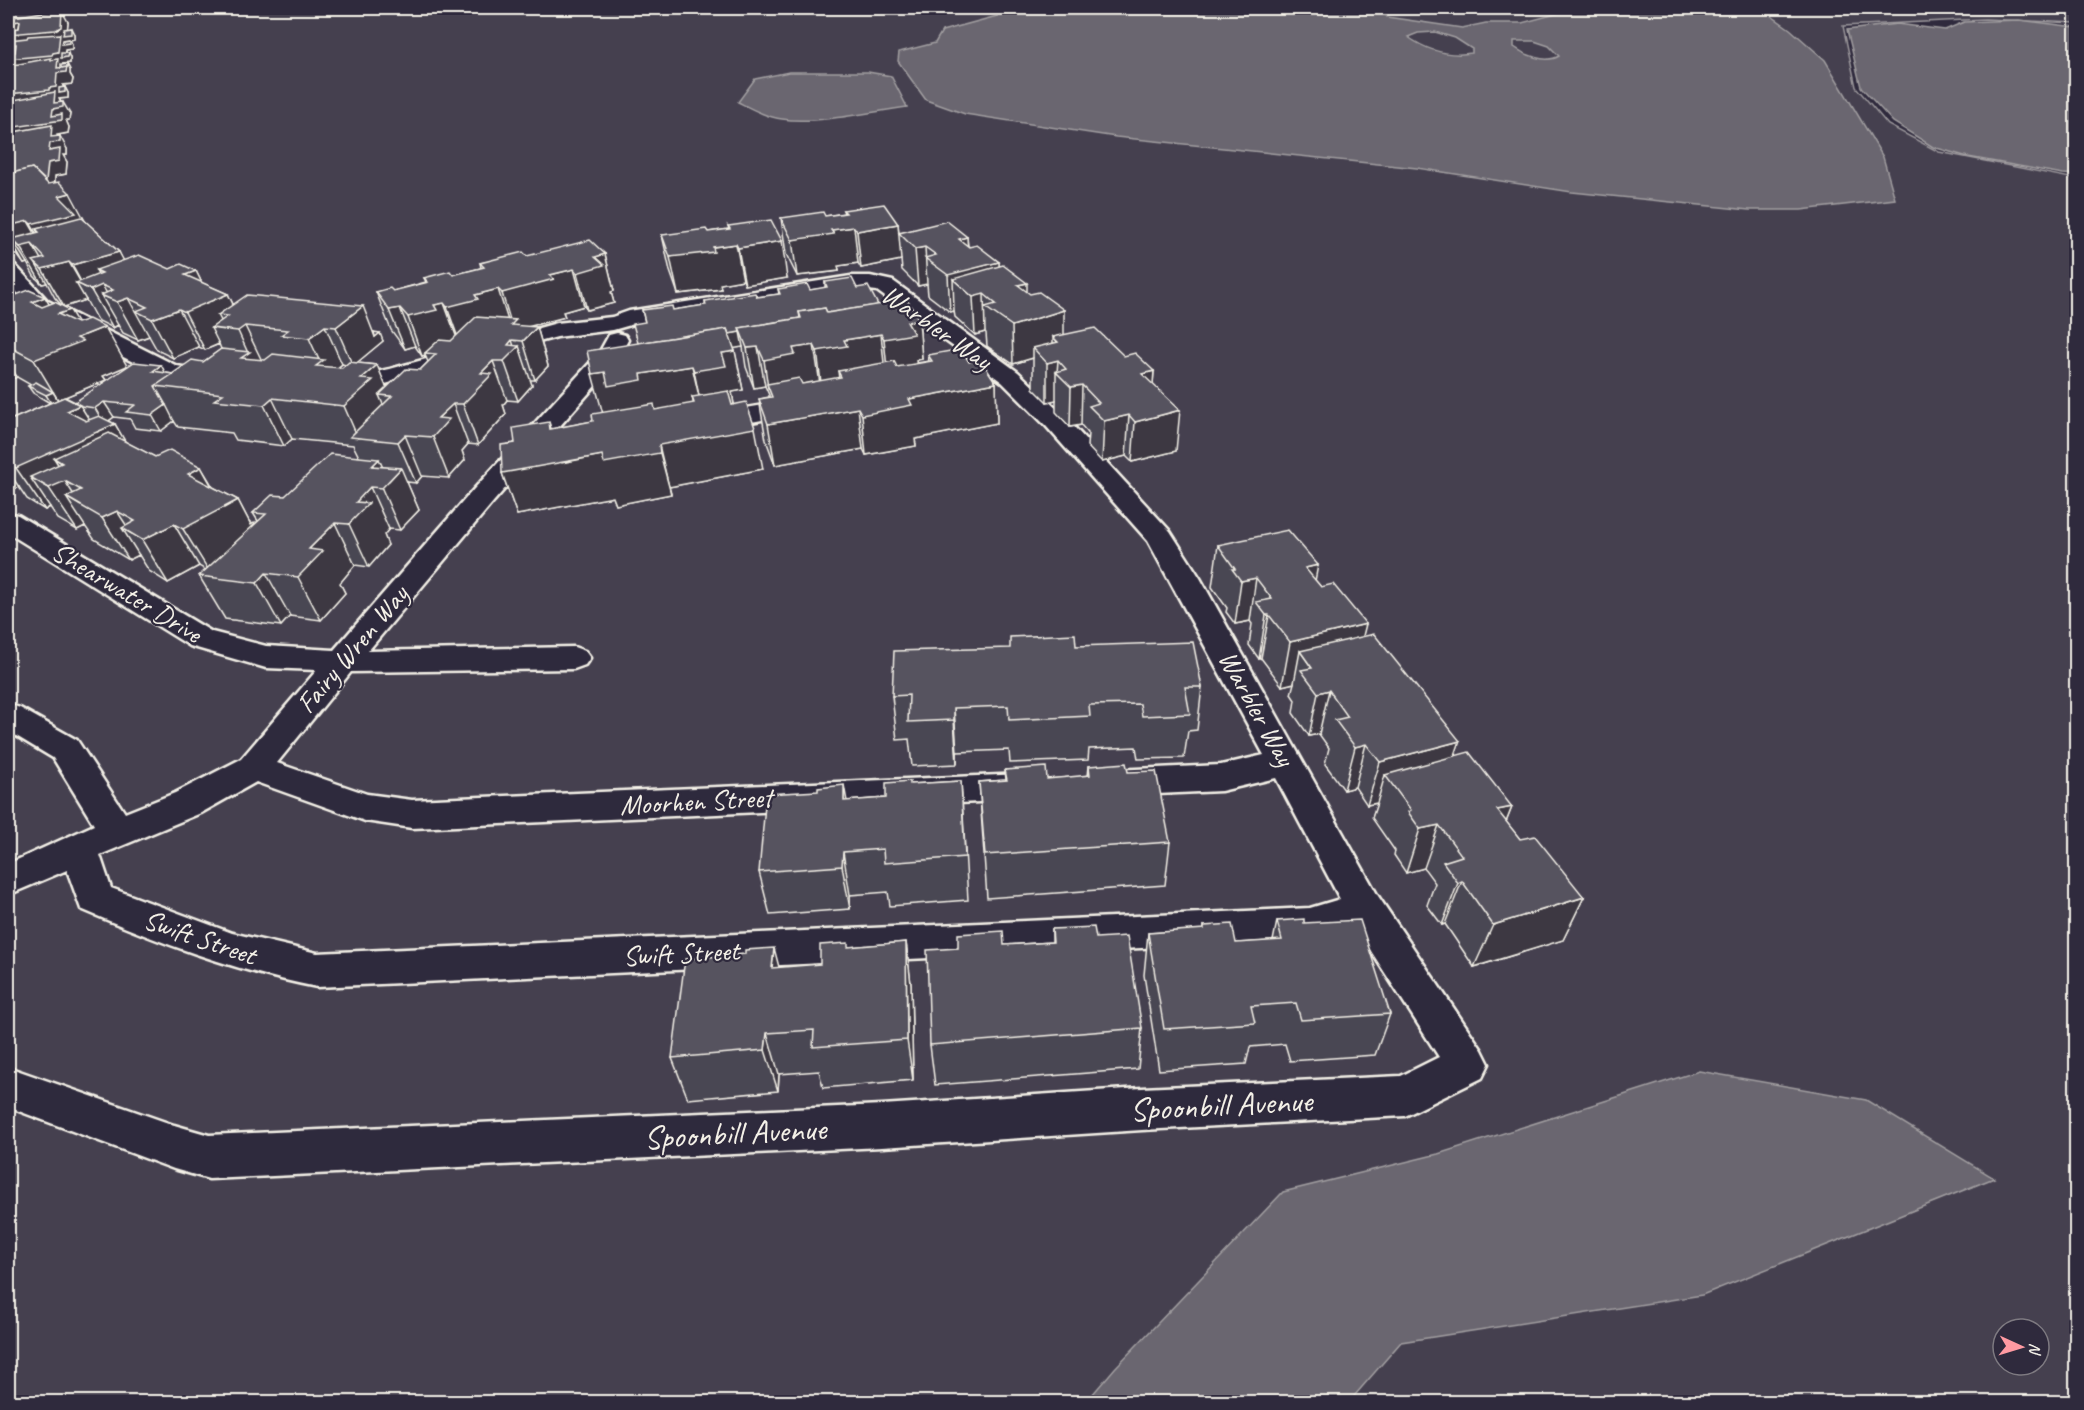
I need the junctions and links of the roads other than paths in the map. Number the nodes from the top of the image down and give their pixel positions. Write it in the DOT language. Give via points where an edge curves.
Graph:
graph roads {
  1 [pos="8,269"];
  2 [pos="619,323"];
  3 [pos="999,370"];
  4 [pos="965,376"];
  5 [pos="234,380"];
  6 [pos="313,387"];
  7 [pos="827,401"];
  8 [pos="678,428"];
  9 [pos="528,445"];
  10 [pos="558,447"];
  11 [pos="8,521"];
  12 [pos="574,658"];
  13 [pos="342,661"];
  14 [pos="8,716"];
  15 [pos="1287,764"];
  16 [pos="253,768"];
  17 [pos="117,831"];
  18 [pos="79,848"];
  19 [pos="8,880"];
  20 [pos="1364,907"];
  21 [pos="1467,1064"];
  22 [pos="8,1087"];
  1 -- 5 [label="street" via="40,306 154,365 171,372"];
  2 -- 3 [label="street, Warbler Way" via="675,310 870,282 885,286"];
  2 -- 6 [label="street, Warbler Way" via="558,330 357,384"];
  2 -- 9 [label="street, Fairy Wren Way" via="617,342 609,356"];
  3 -- 4 [label="street"];
  3 -- 15 [label="street, Warbler Way" via="1055,421 1160,537"];
  7 -- 8 [label="street"];
  9 -- 10 [label="street"];
  9 -- 13 [label="street, Fairy Wren Way"];
  11 -- 13 [label="street, Shearwater Drive" via="201,639 266,657"];
  12 -- 13 [label="street, Shearwater Drive"];
  13 -- 16 [label="street, Fairy Wren Way"];
  14 -- 17 [label="street" via="64,749"];
  15 -- 16 [label="street, Moorhen Street" via="1221,778 412,814 364,807"];
  15 -- 20 [label="street, Warbler Way"];
  16 -- 17 [label="street, Fairy Wren Way" via="188,803"];
  17 -- 18 [label="street, Fairy Wren Way"];
  18 -- 19 [label="street, Fairy Wren Way"];
  18 -- 20 [label="street, Swift Street" via="95,898 152,922 282,964 317,970 1310,924"];
  20 -- 21 [label="street, Warbler Way"];
  21 -- 22 [label="street, Spoonbill Avenue" via="1405,1096 859,1128 209,1157"];
}
